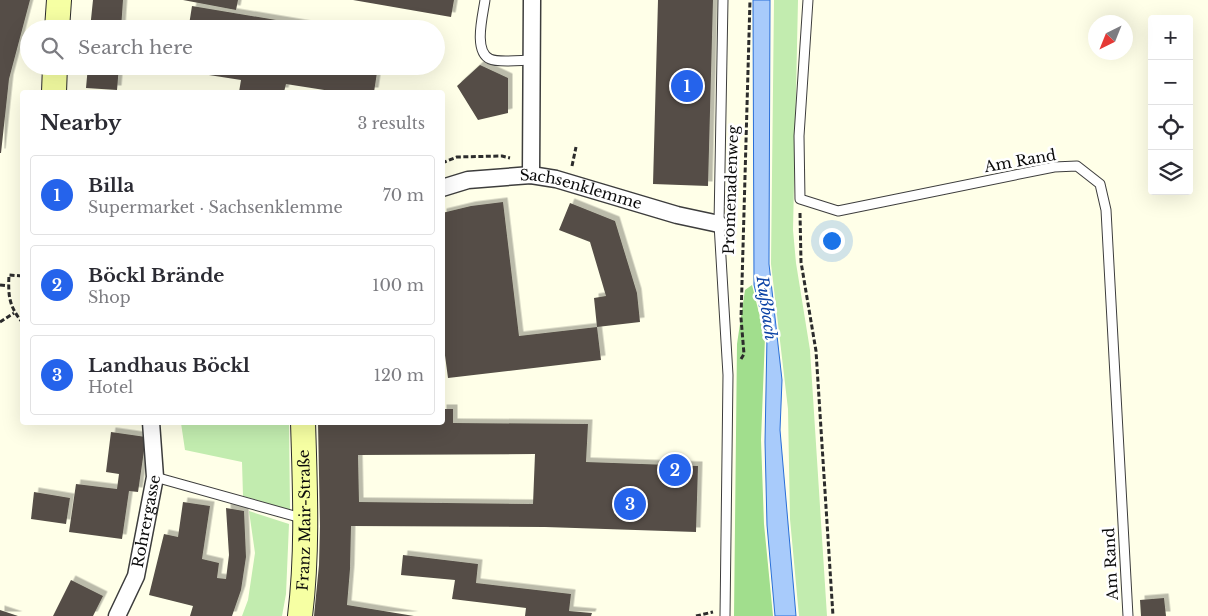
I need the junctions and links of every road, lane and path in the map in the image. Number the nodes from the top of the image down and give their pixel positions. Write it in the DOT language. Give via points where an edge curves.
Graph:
graph roads {
  1 [pos="59,0"];
  2 [pos="484,0"];
  3 [pos="532,0"];
  4 [pos="723,0"];
  5 [pos="750,0"];
  6 [pos="808,0"];
  7 [pos="58,20"];
  8 [pos="532,60"];
  9 [pos="55,75"];
  10 [pos="54,90"];
  11 [pos="576,147"];
  12 [pos="445,162"];
  13 [pos="531,170"];
  14 [pos="569,174"];
  15 [pos="445,187"];
  16 [pos="800,199"];
  17 [pos="719,224"];
  18 [pos="20,276"];
  19 [pos="0,285"];
  20 [pos="8,286"];
  21 [pos="14,313"];
  22 [pos="20,320"];
  23 [pos="0,322"];
  24 [pos="728,375"];
  25 [pos="152,425"];
  26 [pos="304,425"];
  27 [pos="156,476"];
  28 [pos="305,519"];
  29 [pos="117,616"];
  30 [pos="300,616"];
  31 [pos="725,616"];
  32 [pos="833,616"];
  33 [pos="1128,616"];
  1 -- 7 [label="main road"];
  2 -- 8 [label="lane" via="480,44 484,54 491,60"];
  3 -- 8 [label="street"];
  4 -- 17 [label="lane, Promenadenweg"];
  5 -- 24 [label="path, Promenadenweg" via="741,318 744,354 738,367"];
  6 -- 16 [label="lane" via="799,136"];
  8 -- 13 [label="street"];
  9 -- 10 [label="main road"];
  11 -- 14 [label="path"];
  12 -- 13 [label="path" via="458,157 502,156"];
  13 -- 15 [label="street, Sachsenklemme"];
  13 -- 17 [label="street, Sachsenklemme" via="676,215"];
  16 -- 32 [label="path" via="801,262 816,351"];
  16 -- 33 [label="lane, Am Rand" via="838,211 1054,167 1077,166 1100,184 1106,210"];
  17 -- 24 [label="lane, Promenadenweg"];
  18 -- 20 [label="path" via="9,276"];
  19 -- 20 [label="path"];
  20 -- 21 [label="path" via="9,303"];
  21 -- 22 [label="path"];
  21 -- 23 [label="path"];
  24 -- 31 [label="lane, Promenadenweg"];
  25 -- 27 [label="street, Rohrergasse"];
  26 -- 28 [label="main road, Franz Mair-Straße"];
  27 -- 28 [label="lane"];
  27 -- 29 [label="street, Rohrergasse" via="136,576"];
  28 -- 30 [label="main road, Franz Mair-Straße"];
}
